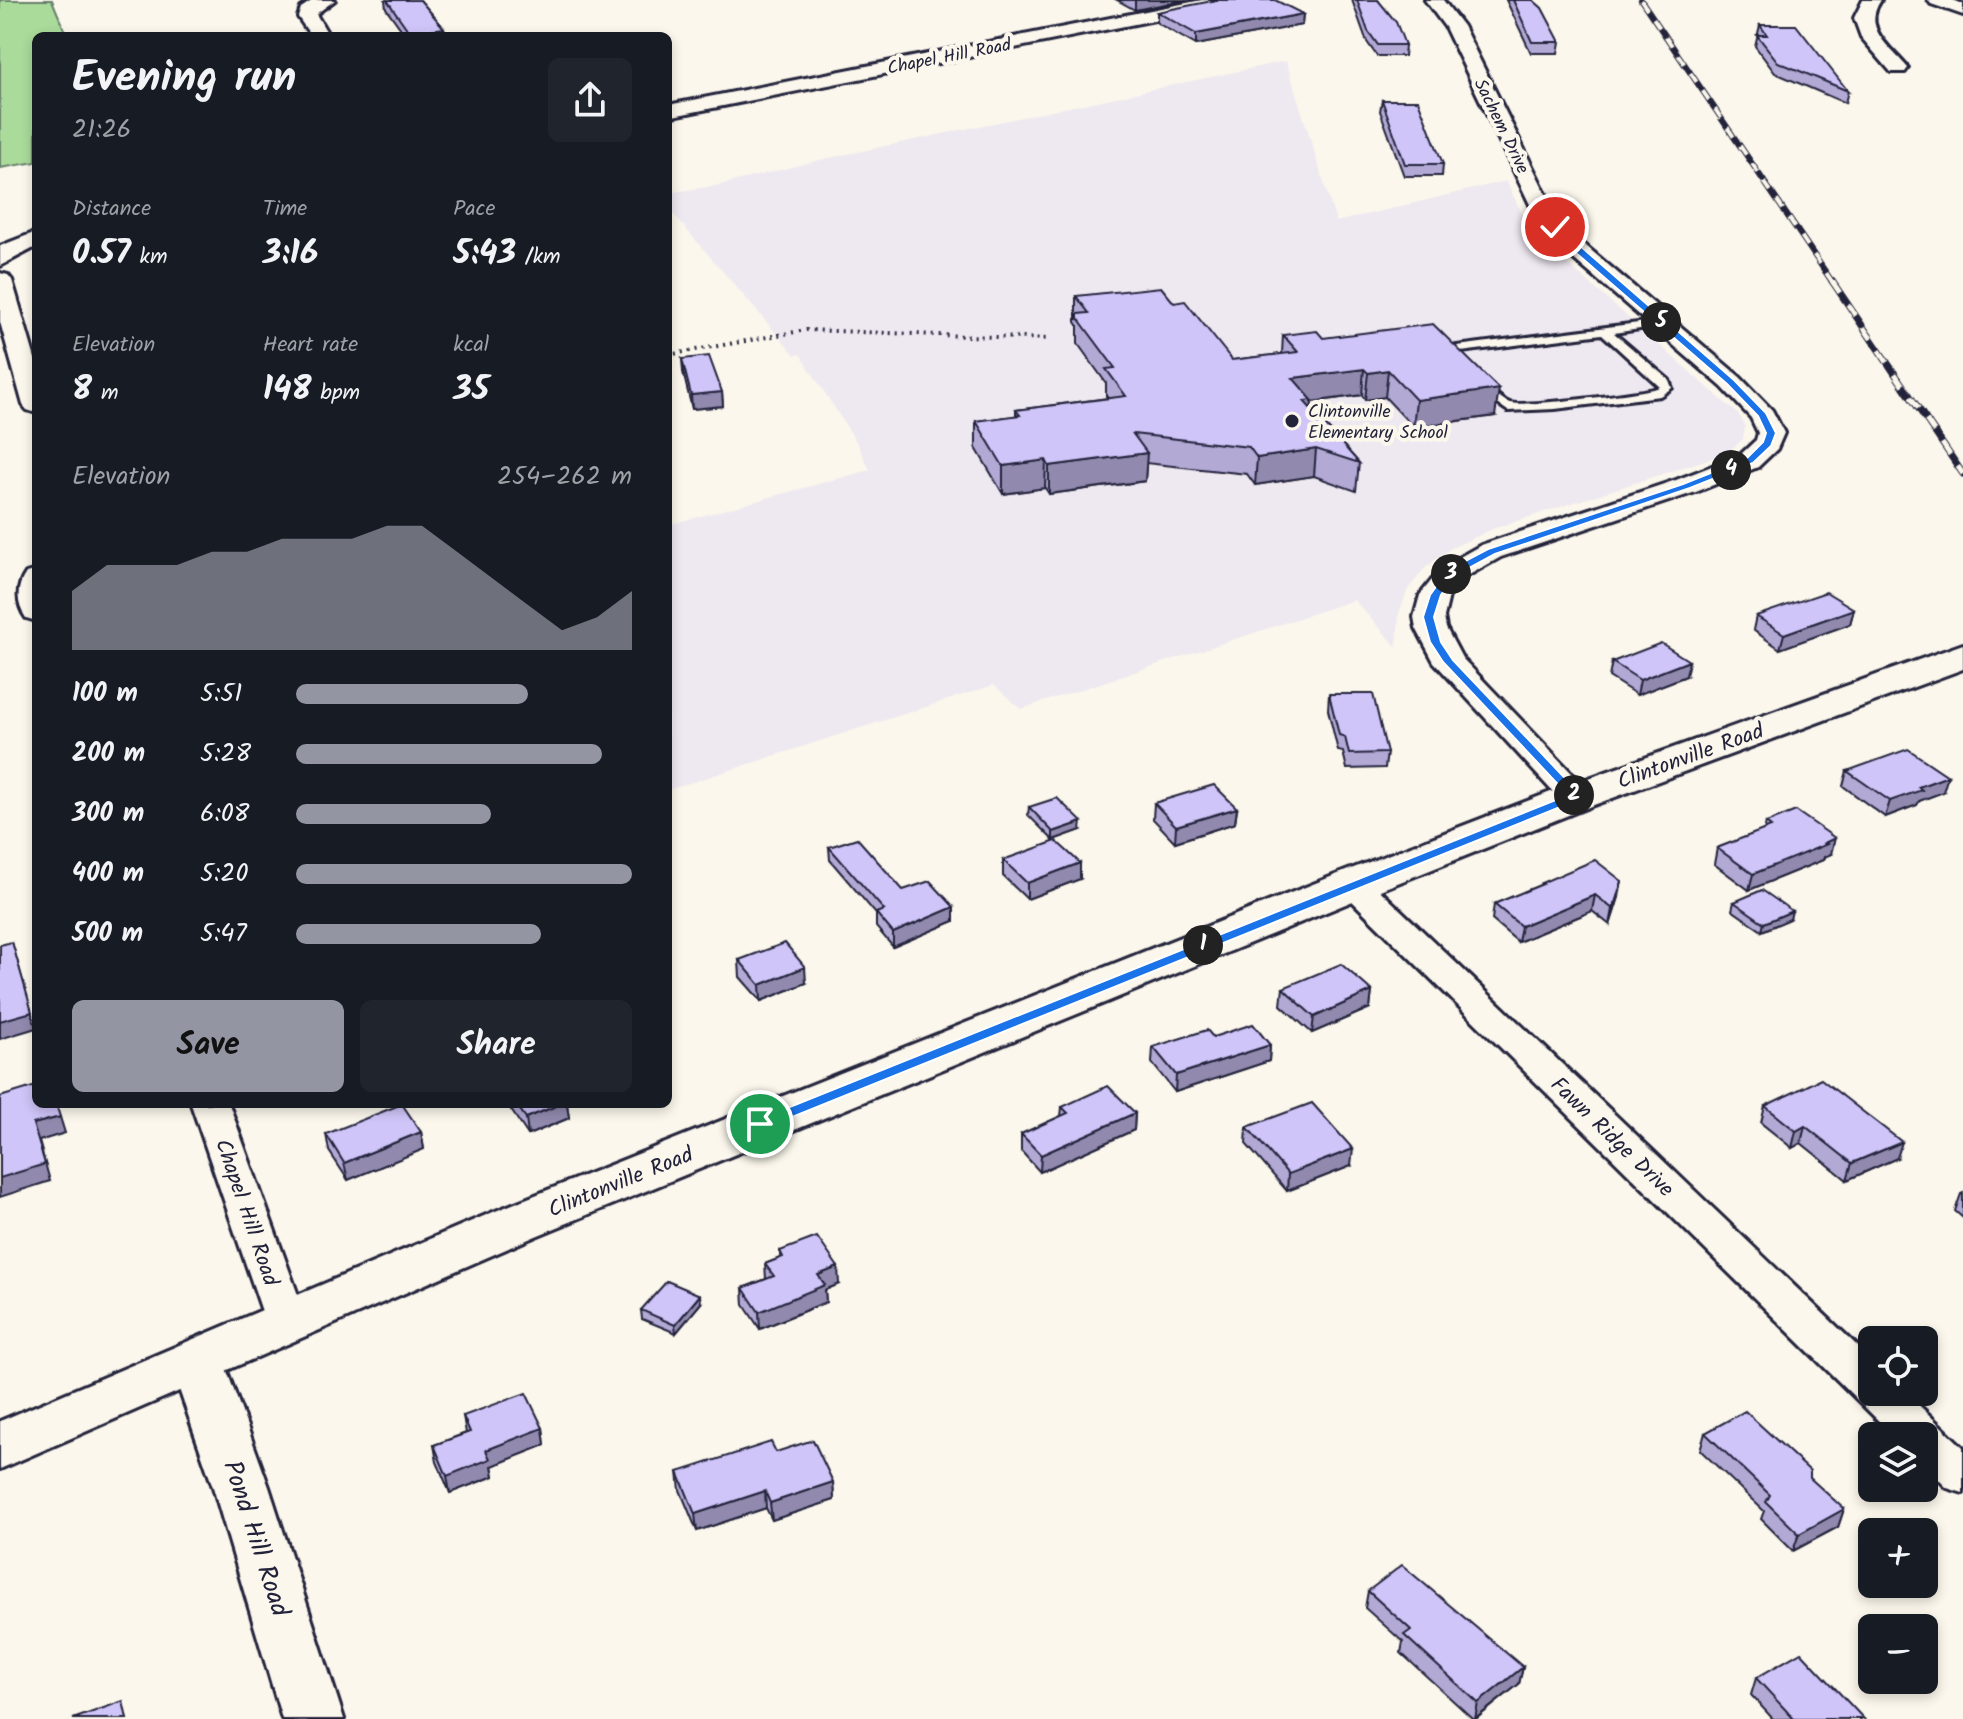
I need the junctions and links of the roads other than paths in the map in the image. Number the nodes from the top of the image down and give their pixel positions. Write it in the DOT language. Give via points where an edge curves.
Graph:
graph roads {
  1 [pos="326,0"];
  2 [pos="1230,0"];
  3 [pos="1434,0"];
  4 [pos="1872,0"];
  5 [pos="1937,0"];
  6 [pos="1963,10"];
  7 [pos="318,32"];
  8 [pos="1898,68"];
  9 [pos="672,110"];
  10 [pos="32,241"];
  11 [pos="0,259"];
  12 [pos="0,280"];
  13 [pos="1662,323"];
  14 [pos="1604,330"];
  15 [pos="32,391"];
  16 [pos="1963,656"];
  17 [pos="1576,797"];
  18 [pos="1354,884"];
  19 [pos="211,1108"];
  20 [pos="286,1320"];
  21 [pos="196,1360"];
  22 [pos="1858,1373"];
  23 [pos="1891,1406"];
  24 [pos="1908,1422"];
  25 [pos="0,1446"];
  26 [pos="1938,1451"];
  27 [pos="1963,1475"];
  28 [pos="313,1719"];
  1 -- 7 [label="street" via="307,12"];
  2 -- 9 [label="street, Chapel Hill Road"];
  3 -- 13 [label="street, Sachem Drive" via="1454,26 1543,210 1571,245"];
  4 -- 8 [label="street" via="1863,19 1866,30"];
  5 -- 6 [label="street"];
  10 -- 11 [label="street" via="4,252"];
  12 -- 15 [label="street"];
  13 -- 14 [label="lane"];
  13 -- 17 [label="street, Sachem Drive" via="1763,415 1771,433 1760,453 1730,470 1478,557 1452,573 1431,605 1435,642 1449,662"];
  14 -- 14 [label="lane" via="1666,388 1508,407 1453,357 1457,349"];
  16 -- 17 [label="main road, Clintonville Road"];
  17 -- 18 [label="main road, Clintonville Road"];
  18 -- 20 [label="main road, Clintonville Road"];
  18 -- 22 [label="street, Fawn Ridge Drive"];
  19 -- 20 [label="street, Chapel Hill Road"];
  20 -- 21 [label="main road, Clintonville Road"];
  21 -- 25 [label="main road, Clintonville Road"];
  21 -- 28 [label="street, Pond Hill Road"];
  23 -- 24 [label="street"];
  26 -- 27 [label="street"];
}
